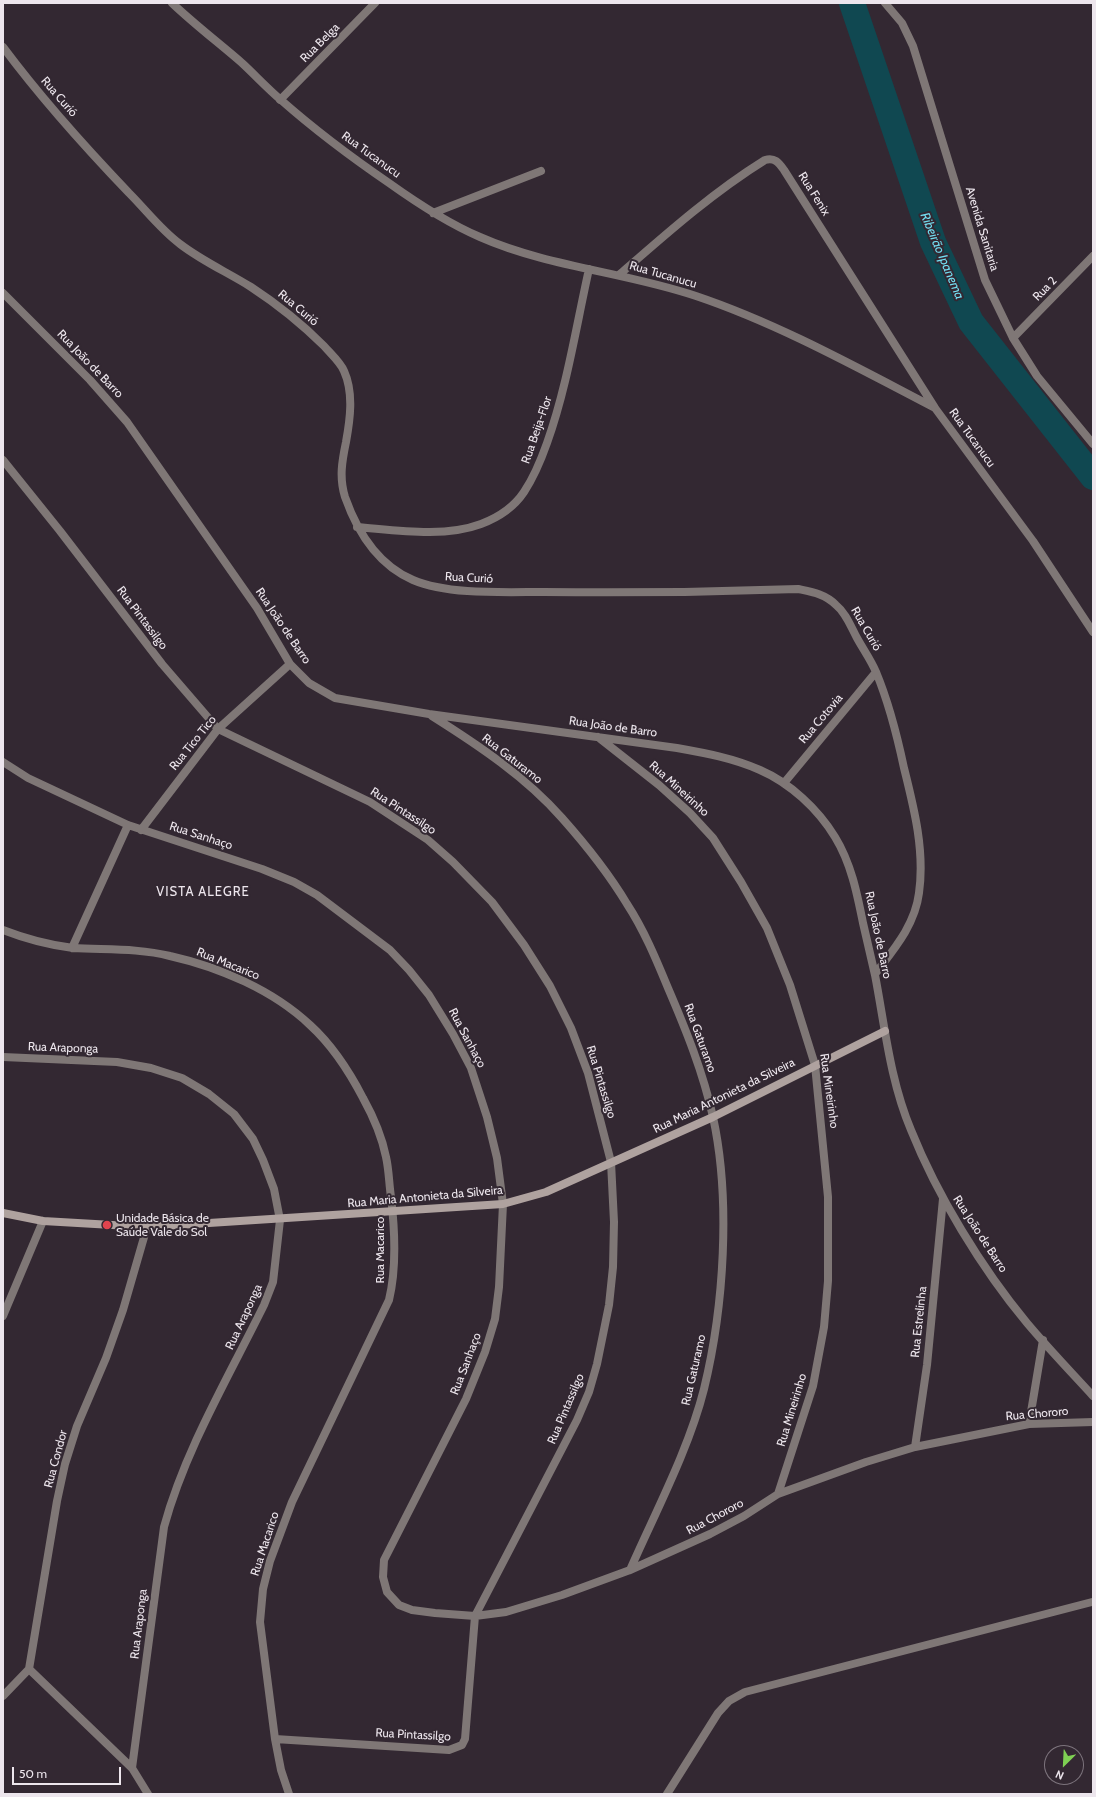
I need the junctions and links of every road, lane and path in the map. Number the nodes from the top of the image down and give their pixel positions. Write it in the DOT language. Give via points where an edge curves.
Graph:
graph roads {
  1 [pos="172,3"];
  2 [pos="375,3"];
  3 [pos="885,3"];
  4 [pos="3,47"];
  5 [pos="280,100"];
  6 [pos="541,171"];
  7 [pos="433,213"];
  8 [pos="1093,256"];
  9 [pos="589,269"];
  10 [pos="619,275"];
  11 [pos="3,293"];
  12 [pos="1013,338"];
  13 [pos="936,408"];
  14 [pos="1093,444"];
  15 [pos="3,460"];
  16 [pos="357,527"];
  17 [pos="1093,632"];
  18 [pos="290,664"];
  19 [pos="876,672"];
  20 [pos="429,714"];
  21 [pos="218,729"];
  22 [pos="598,737"];
  23 [pos="3,762"];
  24 [pos="784,782"];
  25 [pos="128,825"];
  26 [pos="140,830"];
  27 [pos="3,930"];
  28 [pos="72,948"];
  29 [pos="875,974"];
  30 [pos="884,1031"];
  31 [pos="3,1057"];
  32 [pos="816,1065"];
  33 [pos="713,1117"];
  34 [pos="611,1162"];
  35 [pos="943,1199"];
  36 [pos="503,1204"];
  37 [pos="393,1212"];
  38 [pos="3,1213"];
  39 [pos="280,1220"];
  40 [pos="43,1221"];
  41 [pos="147,1227"];
  42 [pos="3,1316"];
  43 [pos="1043,1340"];
  44 [pos="1093,1396"];
  45 [pos="1093,1422"];
  46 [pos="1029,1424"];
  47 [pos="915,1447"];
  48 [pos="778,1494"];
  49 [pos="384,1560"];
  50 [pos="630,1570"];
  51 [pos="1092,1602"];
  52 [pos="475,1616"];
  53 [pos="29,1669"];
  54 [pos="3,1696"];
  55 [pos="276,1739"];
  56 [pos="132,1768"];
  57 [pos="148,1794"];
  58 [pos="289,1794"];
  59 [pos="667,1794"];
  1 -- 5 [label="street, Rua Tucanucu" via="241,62"];
  2 -- 5 [label="street, Rua Belga"];
  3 -- 12 [label="street, Avenida Sanitaria" via="902,24 913,46 986,280"];
  4 -- 16 [label="street, Rua Curió" via="107,170 178,243 249,285 277,305 326,348 344,370 350,396 350,413 341,480"];
  5 -- 7 [label="street, Rua Tucanucu" via="352,157"];
  6 -- 7 [label="street"];
  7 -- 9 [label="street, Rua Tucanucu" via="479,237 508,248"];
  8 -- 12 [label="street, Rua 2"];
  9 -- 10 [label="street, Rua Tucanucu"];
  9 -- 16 [label="street, Rua Beija-Flor" via="554,422 538,466 523,493 504,513 480,525 419,533"];
  10 -- 13 [label="street, Rua Tucanucu" via="697,296 739,312 847,362"];
  10 -- 13 [label="street, Rua Fenix" via="689,214 765,160 773,159 784,170"];
  11 -- 18 [label="street, Rua João de Barro" via="90,380 127,422 257,608"];
  12 -- 14 [label="street, Avenida Sanitaria" via="1037,376"];
  13 -- 17 [label="street, Rua Tucanucu" via="1033,541"];
  15 -- 21 [label="street, Rua Pintassilgo" via="162,664"];
  16 -- 19 [label="street, Rua Curió" via="375,552 392,568 410,579 441,588 506,592 664,593 798,589 816,592 838,606 847,618"];
  18 -- 20 [label="street, Rua João de Barro" via="309,683 335,698"];
  18 -- 21 [label="street, Rua Tico Tico"];
  19 -- 24 [label="street, Rua Cotovia"];
  19 -- 29 [label="street, Rua Curió" via="896,732 911,795 919,843 921,877 919,894 908,926"];
  20 -- 22 [label="street, Rua João de Barro"];
  20 -- 33 [label="street, Rua Gaturamo" via="495,759 542,798 561,817 613,884 637,921 681,1017 694,1048"];
  21 -- 26 [label="street, Rua Tico Tico"];
  21 -- 34 [label="street, Rua Pintassilgo" via="345,790 398,819 453,862 492,902 546,979 571,1028 588,1074"];
  22 -- 24 [label="street, Rua João de Barro" via="716,755 761,770"];
  22 -- 32 [label="street, Rua Mineirinho" via="659,784 713,838 767,928 790,985"];
  23 -- 25 [label="street, Rua Sanhaço" via="28,778"];
  24 -- 29 [label="street, Rua João de Barro" via="824,821 843,852 850,868"];
  25 -- 26 [label="street, Rua Sanhaço"];
  25 -- 28 [label="street"];
  26 -- 36 [label="street, Rua Sanhaço" via="262,869 294,882 317,895 390,950 429,995 471,1068 488,1117"];
  27 -- 28 [label="street, Rua Macarico" via="36,941"];
  28 -- 37 [label="street, Rua Macarico" via="146,952 189,961 214,969 262,991 310,1024 342,1062 368,1107 386,1156"];
  29 -- 30 [label="street, Rua João de Barro"];
  30 -- 32 [label="street, Rua Maria Antonieta da Silveira"];
  30 -- 35 [label="street, Rua João de Barro" via="904,1114"];
  31 -- 39 [label="street, Rua Araponga" via="117,1062 151,1068 182,1078 209,1094 234,1114 253,1139 274,1189"];
  32 -- 33 [label="street, Rua Maria Antonieta da Silveira"];
  32 -- 48 [label="street, Rua Mineirinho" via="828,1197 828,1281 824,1327 813,1386"];
  33 -- 34 [label="street, Rua Maria Antonieta da Silveira"];
  33 -- 50 [label="street, Rua Gaturamo" via="722,1174 723,1206 720,1284 711,1357 692,1428"];
  34 -- 36 [label="street, Rua Maria Antonieta da Silveira" via="546,1192"];
  34 -- 52 [label="street, Rua Pintassilgo" via="613,1267 604,1334 589,1392 558,1460"];
  35 -- 43 [label="street, Rua João de Barro" via="996,1282"];
  35 -- 47 [label="street, Rua Estrelinha" via="928,1350"];
  36 -- 37 [label="street, Rua Maria Antonieta da Silveira"];
  36 -- 49 [label="street, Rua Sanhaço" via="499,1287 495,1318 485,1352 466,1399"];
  37 -- 39 [label="street, Rua Maria Antonieta da Silveira"];
  37 -- 55 [label="street, Rua Macarico" via="394,1276 389,1300 292,1502 270,1561 263,1589 260,1622"];
  38 -- 40 [label="street, Rua Maria Antonieta da Silveira"];
  39 -- 41 [label="street, Rua Maria Antonieta da Silveira"];
  39 -- 56 [label="street, Rua Araponga" via="271,1287 188,1459 166,1520 158,1563"];
  40 -- 41 [label="street, Rua Maria Antonieta da Silveira"];
  40 -- 42 [label="street"];
  41 -- 53 [label="street, Rua Condor" via="123,1310 64,1464"];
  43 -- 44 [label="street, Rua João de Barro"];
  43 -- 46 [label="street"];
  45 -- 46 [label="street, Rua Chororo"];
  46 -- 47 [label="street, Rua Chororo"];
  47 -- 48 [label="street, Rua Chororo"];
  48 -- 50 [label="street, Rua Chororo" via="710,1534"];
  49 -- 52 [label="street, Rua Chororo" via="382,1577 387,1592 399,1605 412,1610"];
  50 -- 52 [label="street, Rua Chororo" via="529,1606"];
  51 -- 59 [label="street" via="745,1692 718,1713"];
  52 -- 55 [label="street, Rua Pintassilgo" via="465,1740 462,1745 449,1750"];
  53 -- 54 [label="street"];
  53 -- 56 [label="street"];
  55 -- 58 [label="street, Rua Macarico" via="281,1770"];
  56 -- 57 [label="street"];
}
